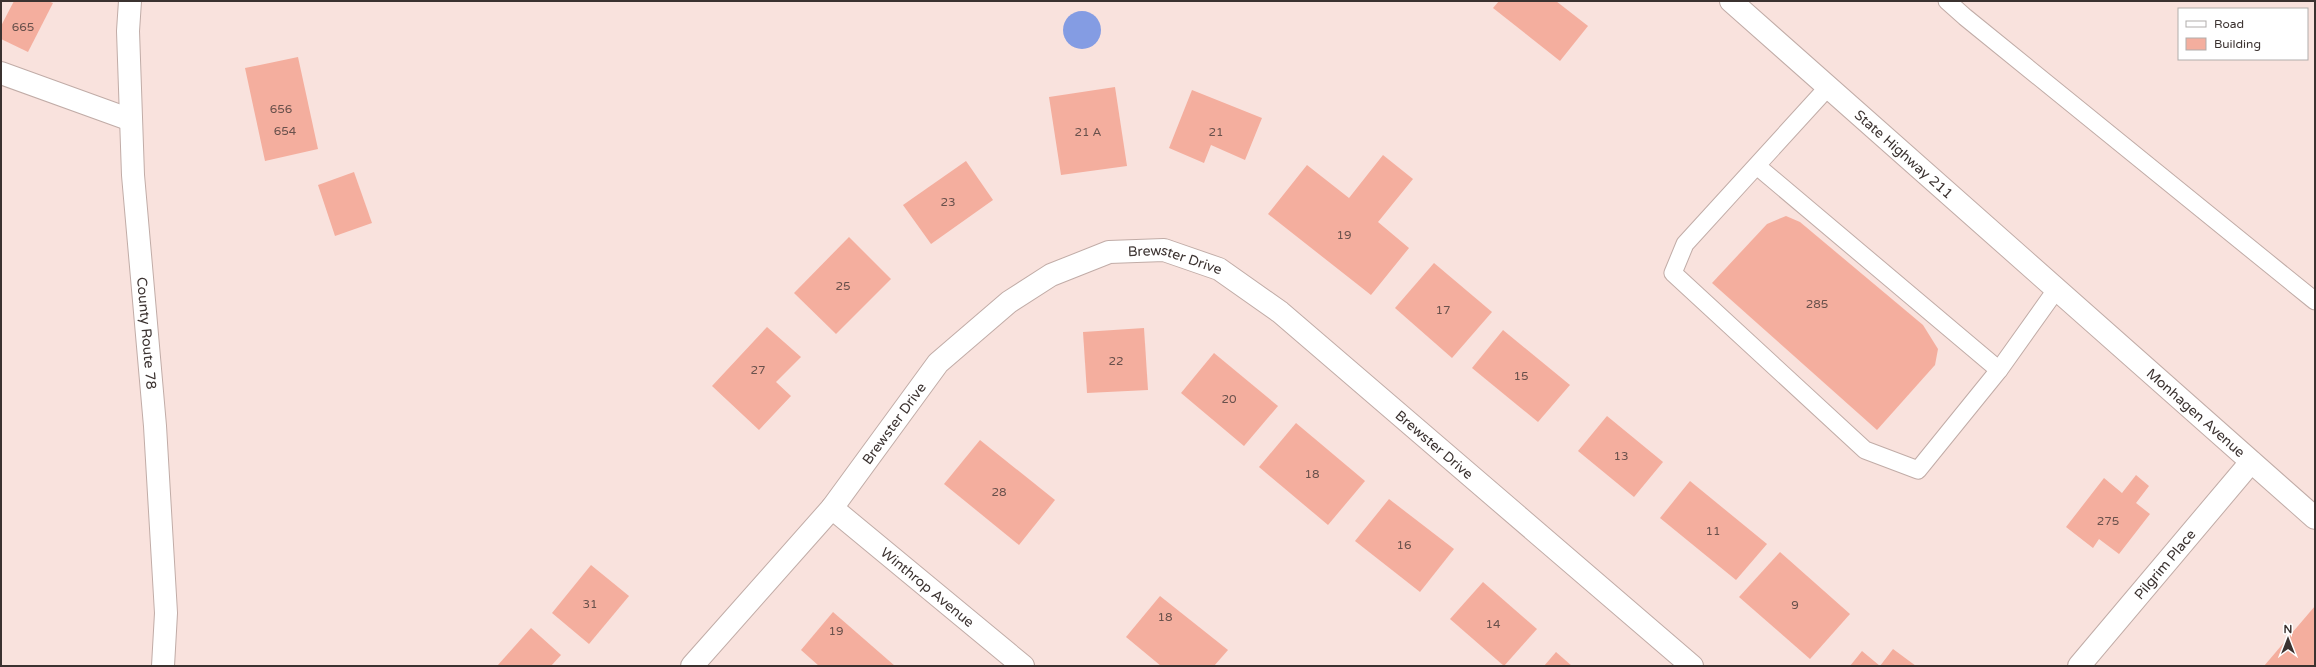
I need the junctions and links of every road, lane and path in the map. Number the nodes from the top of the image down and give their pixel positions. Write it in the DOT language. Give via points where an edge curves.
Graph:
graph roads {
  1 [pos="130,1"];
  2 [pos="1731,1"];
  3 [pos="1947,1"];
  4 [pos="1,73"];
  5 [pos="1829,86"];
  6 [pos="131,120"];
  7 [pos="1757,166"];
  8 [pos="2056,290"];
  9 [pos="2315,301"];
  10 [pos="2076,308"];
  11 [pos="1999,370"];
  12 [pos="2251,462"];
  13 [pos="832,508"];
  14 [pos="2315,518"];
  15 [pos="163,666"];
  16 [pos="692,666"];
  17 [pos="1023,666"];
  18 [pos="1692,666"];
  19 [pos="2079,666"];
  1 -- 6 [label="street, County Route 78" via="128,31"];
  2 -- 5 [label="street, State Highway 211"];
  3 -- 9 [label="lane"];
  4 -- 6 [label="street"];
  5 -- 7 [label="lane"];
  5 -- 8 [label="street, State Highway 211"];
  6 -- 15 [label="street, County Route 78" via="132,175 155,426 166,613"];
  7 -- 11 [label="lane"];
  7 -- 11 [label="lane" via="1686,244 1673,273 1865,450 1918,470"];
  8 -- 10 [label="street, State Highway 211"];
  8 -- 11 [label="lane"];
  10 -- 12 [label="street, Monhagen Avenue"];
  12 -- 14 [label="street, Monhagen Avenue"];
  12 -- 19 [label="street, Pilgrim Place"];
  13 -- 16 [label="street, Brewster Drive"];
  13 -- 17 [label="street, Winthrop Avenue"];
  13 -- 18 [label="street, Brewster Drive" via="938,363 1008,302 1050,275 1109,252 1164,250 1220,269 1280,312"];
}
